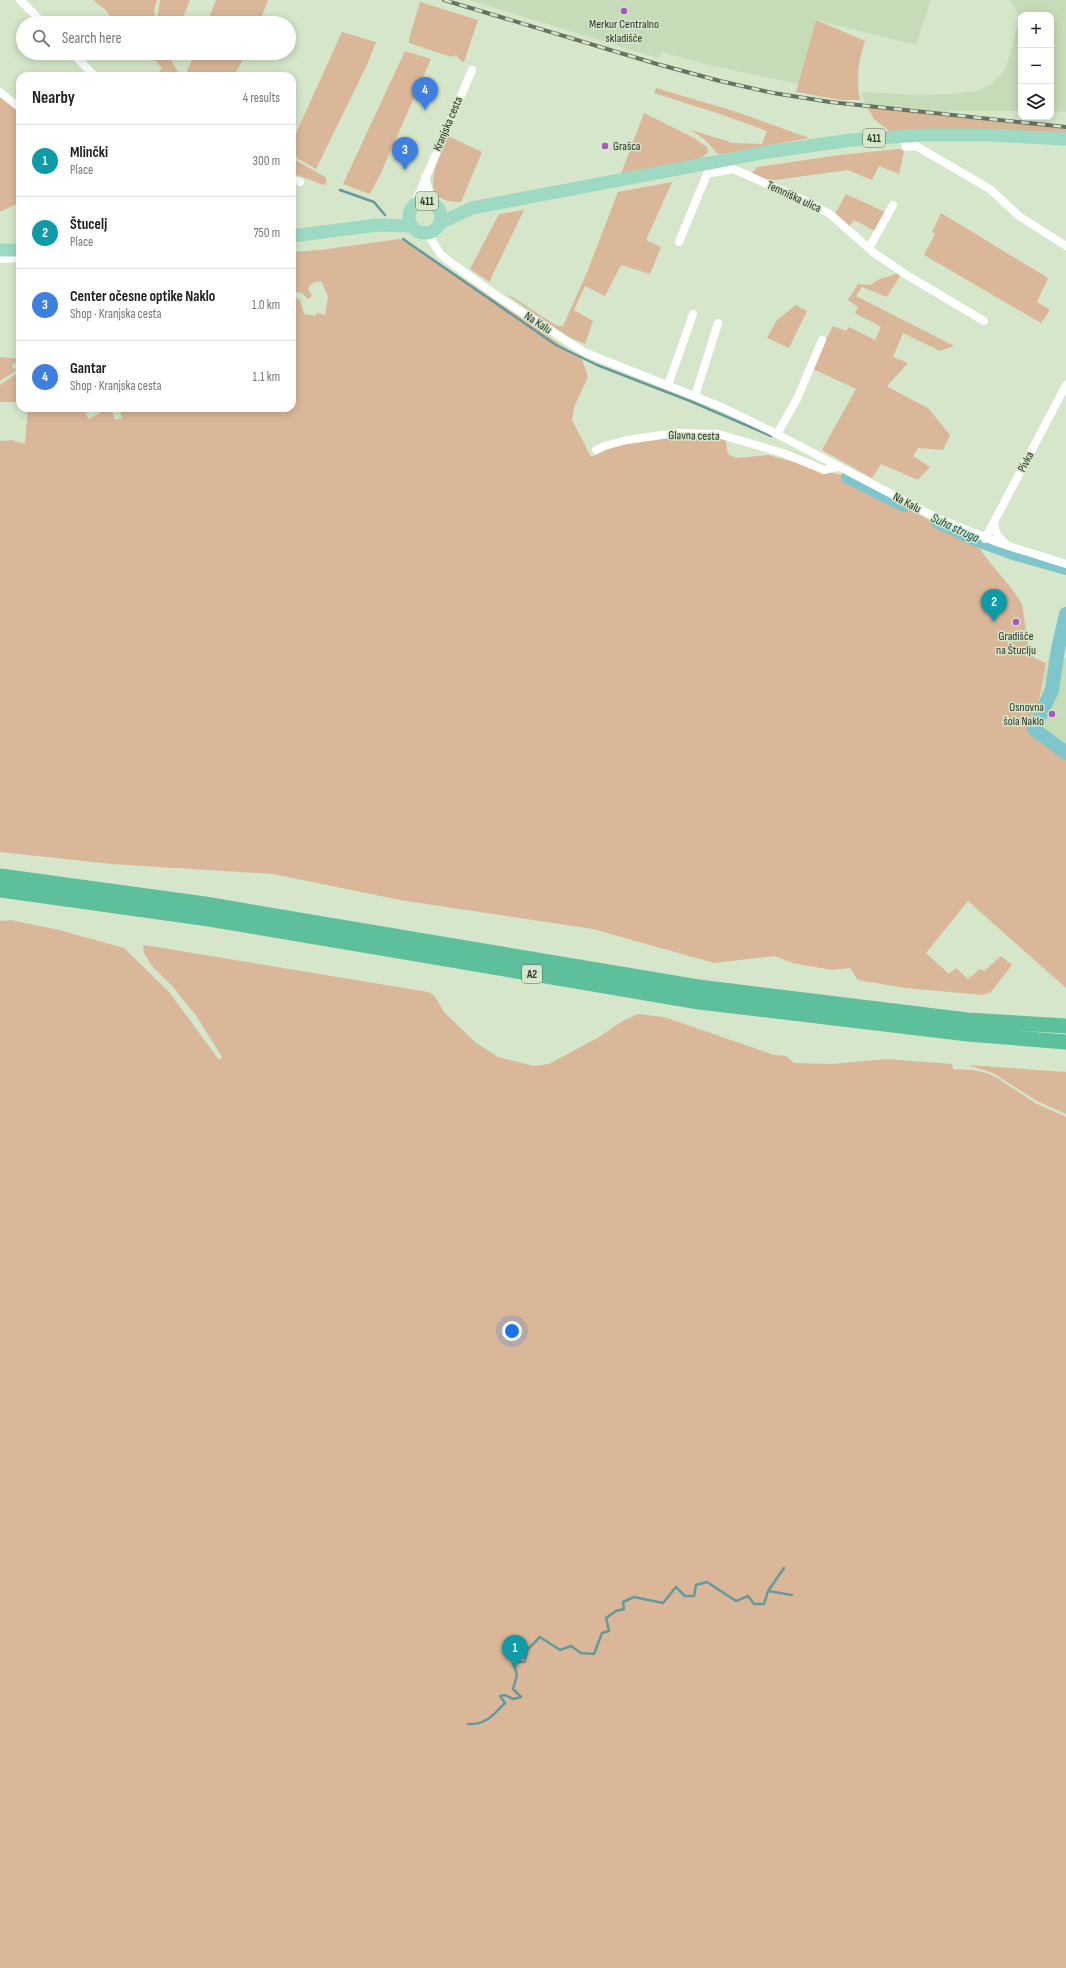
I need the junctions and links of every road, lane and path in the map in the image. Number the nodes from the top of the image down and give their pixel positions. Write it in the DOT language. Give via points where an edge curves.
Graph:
graph roads {
  1 [pos="20,0"];
  2 [pos="37,16"];
  3 [pos="79,60"];
  4 [pos="472,70"];
  5 [pos="91,72"];
  6 [pos="0,92"];
  7 [pos="16,105"];
  8 [pos="1066,139"];
  9 [pos="904,142"];
  10 [pos="729,165"];
  11 [pos="425,177"];
  12 [pos="434,204"];
  13 [pos="893,205"];
  14 [pos="472,208"];
  15 [pos="411,215"];
  16 [pos="440,223"];
  17 [pos="427,233"];
  18 [pos="296,235"];
  19 [pos="679,242"];
  20 [pos="1066,246"];
  21 [pos="869,248"];
  22 [pos="12,253"];
  23 [pos="0,259"];
  24 [pos="693,314"];
  25 [pos="984,322"];
  26 [pos="718,323"];
  27 [pos="822,340"];
  28 [pos="668,385"];
  29 [pos="1066,385"];
  30 [pos="695,396"];
  31 [pos="777,434"];
  32 [pos="596,450"];
  33 [pos="837,467"];
  34 [pos="994,524"];
  35 [pos="985,538"];
  36 [pos="1012,548"];
  37 [pos="1066,564"];
  38 [pos="0,876"];
  39 [pos="0,890"];
  40 [pos="1066,1026"];
  41 [pos="1066,1042"];
  1 -- 2 [label="street"];
  3 -- 5 [label="street"];
  4 -- 11 [label="street, Kranjska cesta"];
  6 -- 7 [label="street"];
  8 -- 9 [label="main road, 411" via="989,135"];
  9 -- 10 [label="main road, 411" via="817,144"];
  9 -- 20 [label="street" via="916,146 990,189 1019,216"];
  10 -- 14 [label="main road, 411"];
  10 -- 19 [label="street" via="707,174"];
  10 -- 21 [label="street, Temniška ulica" via="830,214"];
  11 -- 12 [label="street"];
  11 -- 15 [label="street, Kranjska cesta"];
  12 -- 14 [label="main road, 411"];
  12 -- 15 [label="main road, 411" via="425,201"];
  12 -- 16 [label="main road, 411" via="441,214"];
  13 -- 21 [label="street"];
  14 -- 16 [label="main road, 411"];
  15 -- 17 [label="main road, 411" via="418,232"];
  15 -- 18 [label="main road, 411" via="378,225"];
  16 -- 17 [label="main road, 411" via="435,230"];
  17 -- 28 [label="street, Na Kalu" via="441,254 453,264 558,336 591,355"];
  21 -- 25 [label="street, Temniška ulica" via="905,274"];
  22 -- 23 [label="street"];
  24 -- 28 [label="street"];
  26 -- 30 [label="street"];
  27 -- 31 [label="street" via="797,399"];
  28 -- 30 [label="street, Na Kalu"];
  29 -- 34 [label="street, Pivka"];
  30 -- 31 [label="street, Na Kalu"];
  31 -- 33 [label="street, Na Kalu"];
  32 -- 33 [label="street, Glavna cesta" via="627,440 676,433 718,434 783,453 824,470"];
  33 -- 35 [label="street, Na Kalu" via="937,518"];
  34 -- 35 [label="street, Pivka"];
  34 -- 36 [label="street" via="997,536"];
  35 -- 36 [label="street, Na Kalu"];
  36 -- 37 [label="street, Na Kalu"];
  38 -- 40 [label="highway, A2" via="205,904 698,987 967,1020"];
  39 -- 41 [label="highway, A2" via="210,919 699,1002 968,1034"];
}
